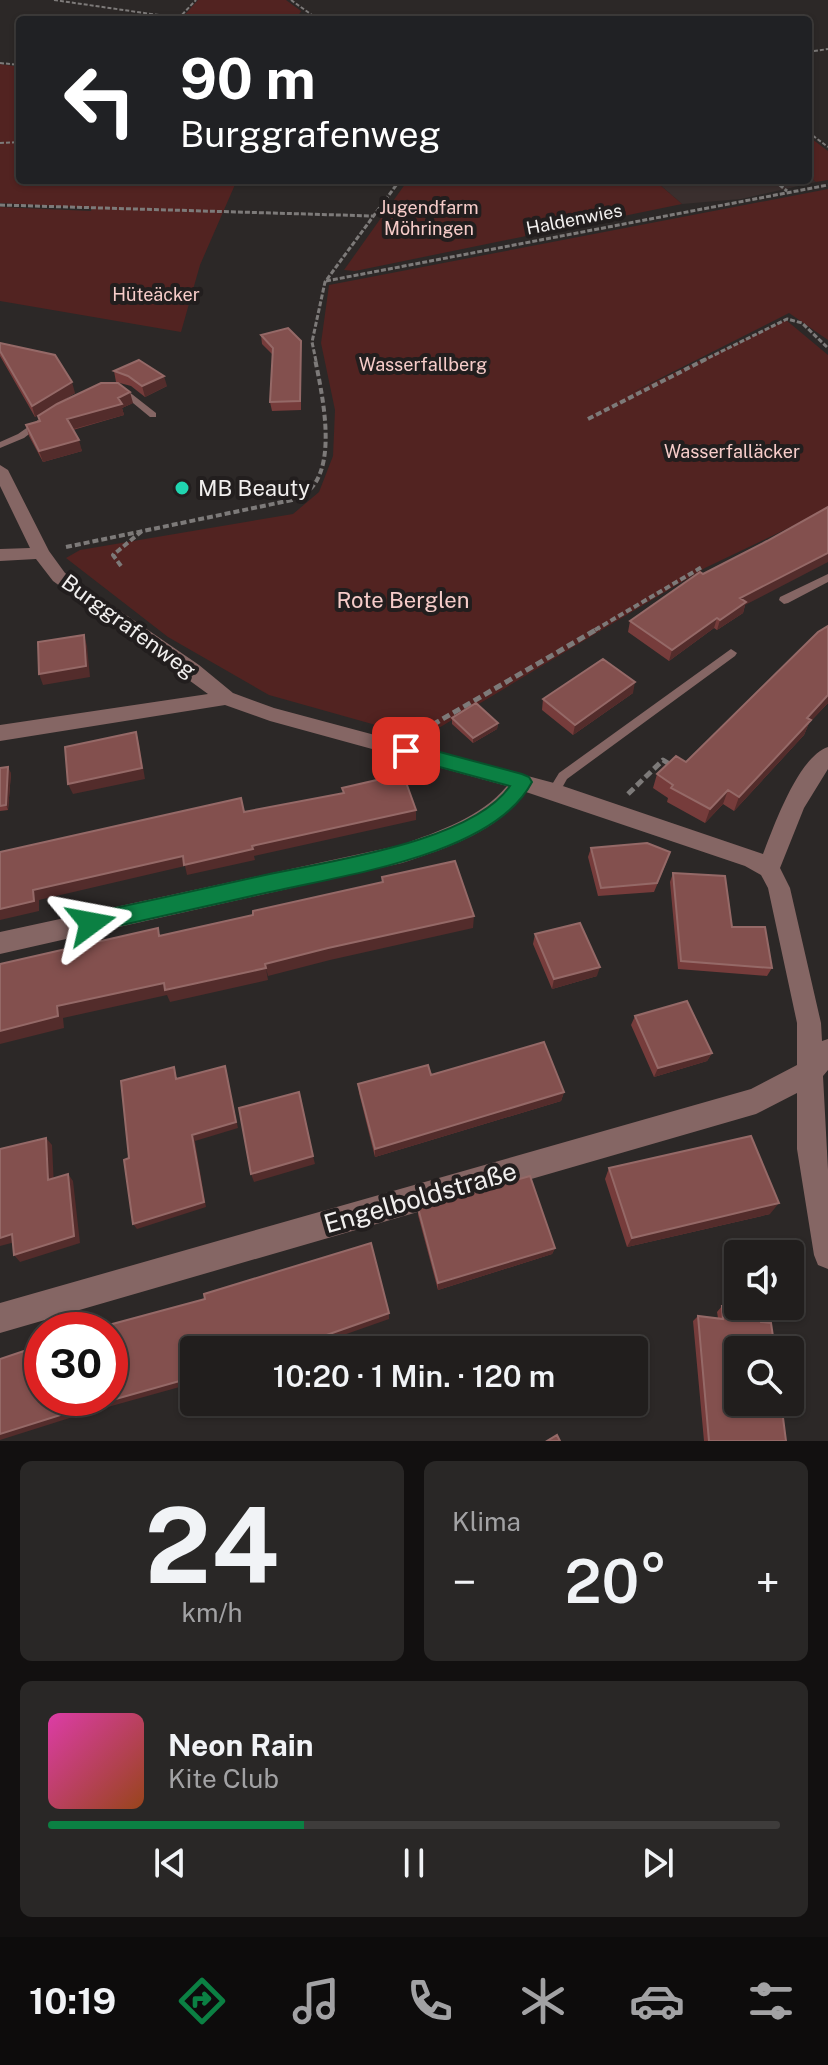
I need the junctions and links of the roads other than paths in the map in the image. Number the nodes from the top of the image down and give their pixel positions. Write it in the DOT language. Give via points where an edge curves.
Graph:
graph roads {
  1 [pos="109,387"];
  2 [pos="153,415"];
  3 [pos="47,417"];
  4 [pos="0,445"];
  5 [pos="0,470"];
  6 [pos="41,553"];
  7 [pos="0,555"];
  8 [pos="828,578"];
  9 [pos="784,600"];
  10 [pos="731,653"];
  11 [pos="226,698"];
  12 [pos="0,733"];
  13 [pos="828,755"];
  14 [pos="522,782"];
  15 [pos="554,791"];
  16 [pos="769,868"];
  17 [pos="0,943"];
  18 [pos="828,1051"];
  19 [pos="809,1072"];
  20 [pos="828,1255"];
  21 [pos="0,1318"];
  1 -- 2 [label="lane" via="126,391"];
  3 -- 4 [label="lane"];
  5 -- 6 [label="street"];
  6 -- 7 [label="street"];
  6 -- 11 [label="street, Burggrafenweg" via="59,577"];
  8 -- 9 [label="lane"];
  10 -- 15 [label="lane" via="563,776"];
  11 -- 12 [label="street"];
  11 -- 14 [label="street, Burggrafenweg"];
  13 -- 16 [label="street" via="788,817"];
  14 -- 15 [label="street, Burggrafenweg"];
  14 -- 17 [label="street" via="494,812 402,854"];
  15 -- 16 [label="street, Burggrafenweg"];
  16 -- 19 [label="street" via="779,888 809,1023"];
  18 -- 19 [label="street, Engelboldstraße"];
  19 -- 20 [label="street" via="811,1149"];
  19 -- 21 [label="street, Engelboldstraße" via="756,1101"];
}
